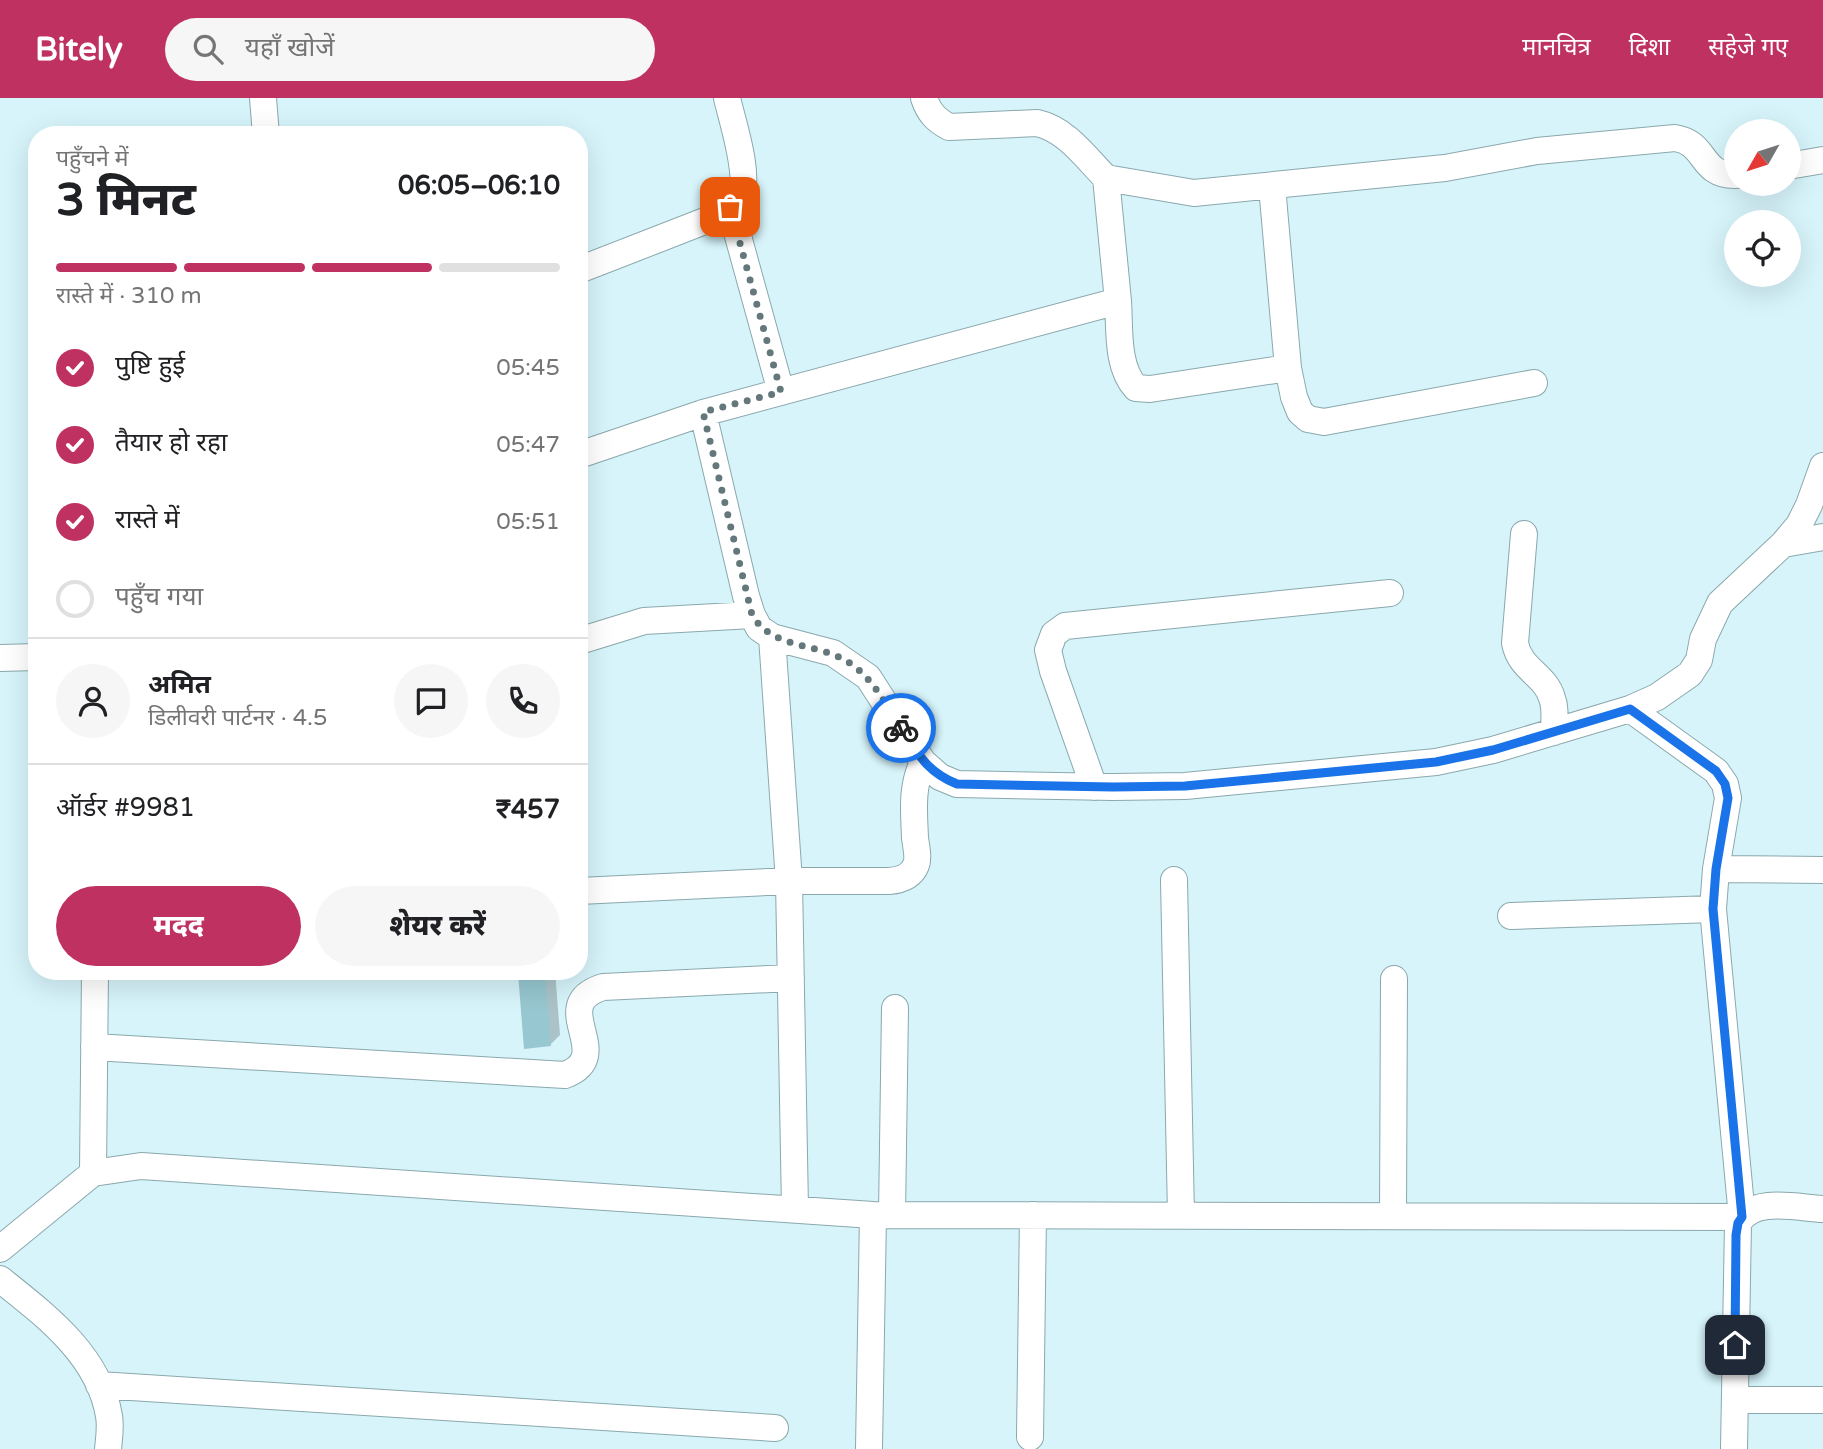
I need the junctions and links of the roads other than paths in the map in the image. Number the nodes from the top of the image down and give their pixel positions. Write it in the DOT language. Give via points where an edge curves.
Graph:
graph roads {
  1 [pos="263,98"];
  2 [pos="727,98"];
  3 [pos="924,98"];
  4 [pos="265,126"];
  5 [pos="1823,160"];
  6 [pos="1801,164"];
  7 [pos="1724,173"];
  8 [pos="1106,178"];
  9 [pos="1272,186"];
  10 [pos="730,207"];
  11 [pos="588,266"];
  12 [pos="1118,301"];
  13 [pos="1288,368"];
  14 [pos="1534,383"];
  15 [pos="781,392"];
  16 [pos="703,412"];
  17 [pos="588,452"];
  18 [pos="1823,466"];
  19 [pos="1524,534"];
  20 [pos="1823,537"];
  21 [pos="1783,544"];
  22 [pos="1391,593"];
  23 [pos="752,615"];
  24 [pos="772,637"];
  25 [pos="588,638"];
  26 [pos="28,657"];
  27 [pos="0,659"];
  28 [pos="1630,709"];
  29 [pos="1554,732"];
  30 [pos="923,762"];
  31 [pos="1094,787"];
  32 [pos="1716,869"];
  33 [pos="1823,870"];
  34 [pos="1174,880"];
  35 [pos="789,881"];
  36 [pos="588,891"];
  37 [pos="1713,909"];
  38 [pos="1511,916"];
  39 [pos="791,978"];
  40 [pos="1394,979"];
  41 [pos="95,980"];
  42 [pos="895,1008"];
  43 [pos="94,1047"];
  44 [pos="93,1173"];
  45 [pos="795,1209"];
  46 [pos="1823,1209"];
  47 [pos="883,1215"];
  48 [pos="1033,1215"];
  49 [pos="1181,1215"];
  50 [pos="1392,1216"];
  51 [pos="1742,1217"];
  52 [pos="0,1249"];
  53 [pos="0,1279"];
  54 [pos="99,1385"];
  55 [pos="1735,1400"];
  56 [pos="1823,1400"];
  57 [pos="775,1428"];
  58 [pos="1030,1437"];
  59 [pos="108,1449"];
  60 [pos="869,1449"];
  61 [pos="1734,1449"];
  1 -- 4 [label="street"];
  2 -- 10 [label="street" via="744,172 741,194"];
  3 -- 8 [label="street" via="937,120 949,127 1049,126"];
  5 -- 6 [label="street"];
  7 -- 9 [label="street" via="1706,164 1687,140 1675,138"];
  8 -- 9 [label="street" via="1194,193"];
  8 -- 12 [label="street"];
  9 -- 13 [label="street"];
  10 -- 11 [label="street"];
  10 -- 15 [label="street"];
  12 -- 13 [label="street" via="1123,367 1136,387"];
  12 -- 15 [label="street"];
  13 -- 14 [label="street" via="1300,412 1324,422"];
  15 -- 16 [label="street"];
  16 -- 17 [label="street"];
  16 -- 23 [label="street"];
  18 -- 21 [label="street" via="1810,505"];
  19 -- 29 [label="street" via="1515,643 1523,664 1541,680 1553,700"];
  20 -- 21 [label="street"];
  21 -- 28 [label="street" via="1720,603 1690,674"];
  22 -- 31 [label="street" via="1065,626 1054,634 1048,650"];
  23 -- 24 [label="street"];
  23 -- 25 [label="street" via="644,621"];
  24 -- 30 [label="street" via="833,653 868,677"];
  24 -- 35 [label="street"];
  26 -- 27 [label="street"];
  28 -- 29 [label="street"];
  28 -- 32 [label="street" via="1716,771 1725,784 1728,798"];
  29 -- 31 [label="street" via="1436,762 1185,786"];
  30 -- 31 [label="street" via="957,784"];
  30 -- 35 [label="street" via="913,796 917,863 911,873 889,881"];
  32 -- 33 [label="street"];
  32 -- 37 [label="street"];
  34 -- 49 [label="street"];
  35 -- 36 [label="street"];
  35 -- 39 [label="street"];
  37 -- 38 [label="street"];
  37 -- 51 [label="street"];
  39 -- 43 [label="street" via="590,991 579,1010 586,1052 583,1064 565,1075"];
  39 -- 45 [label="street"];
  40 -- 50 [label="street"];
  41 -- 43 [label="street"];
  42 -- 47 [label="street"];
  43 -- 44 [label="street"];
  44 -- 45 [label="street" via="141,1166"];
  44 -- 52 [label="street"];
  45 -- 47 [label="street"];
  46 -- 51 [label="street" via="1771,1206"];
  47 -- 48 [label="street"];
  47 -- 60 [label="street"];
  48 -- 49 [label="street"];
  48 -- 58 [label="street"];
  49 -- 50 [label="street"];
  50 -- 51 [label="street"];
  51 -- 55 [label="street" via="1736,1235"];
  53 -- 54 [label="street" via="72,1342"];
  54 -- 57 [label="street"];
  54 -- 59 [label="street" via="109,1417"];
  55 -- 56 [label="street"];
  55 -- 61 [label="street"];
}
